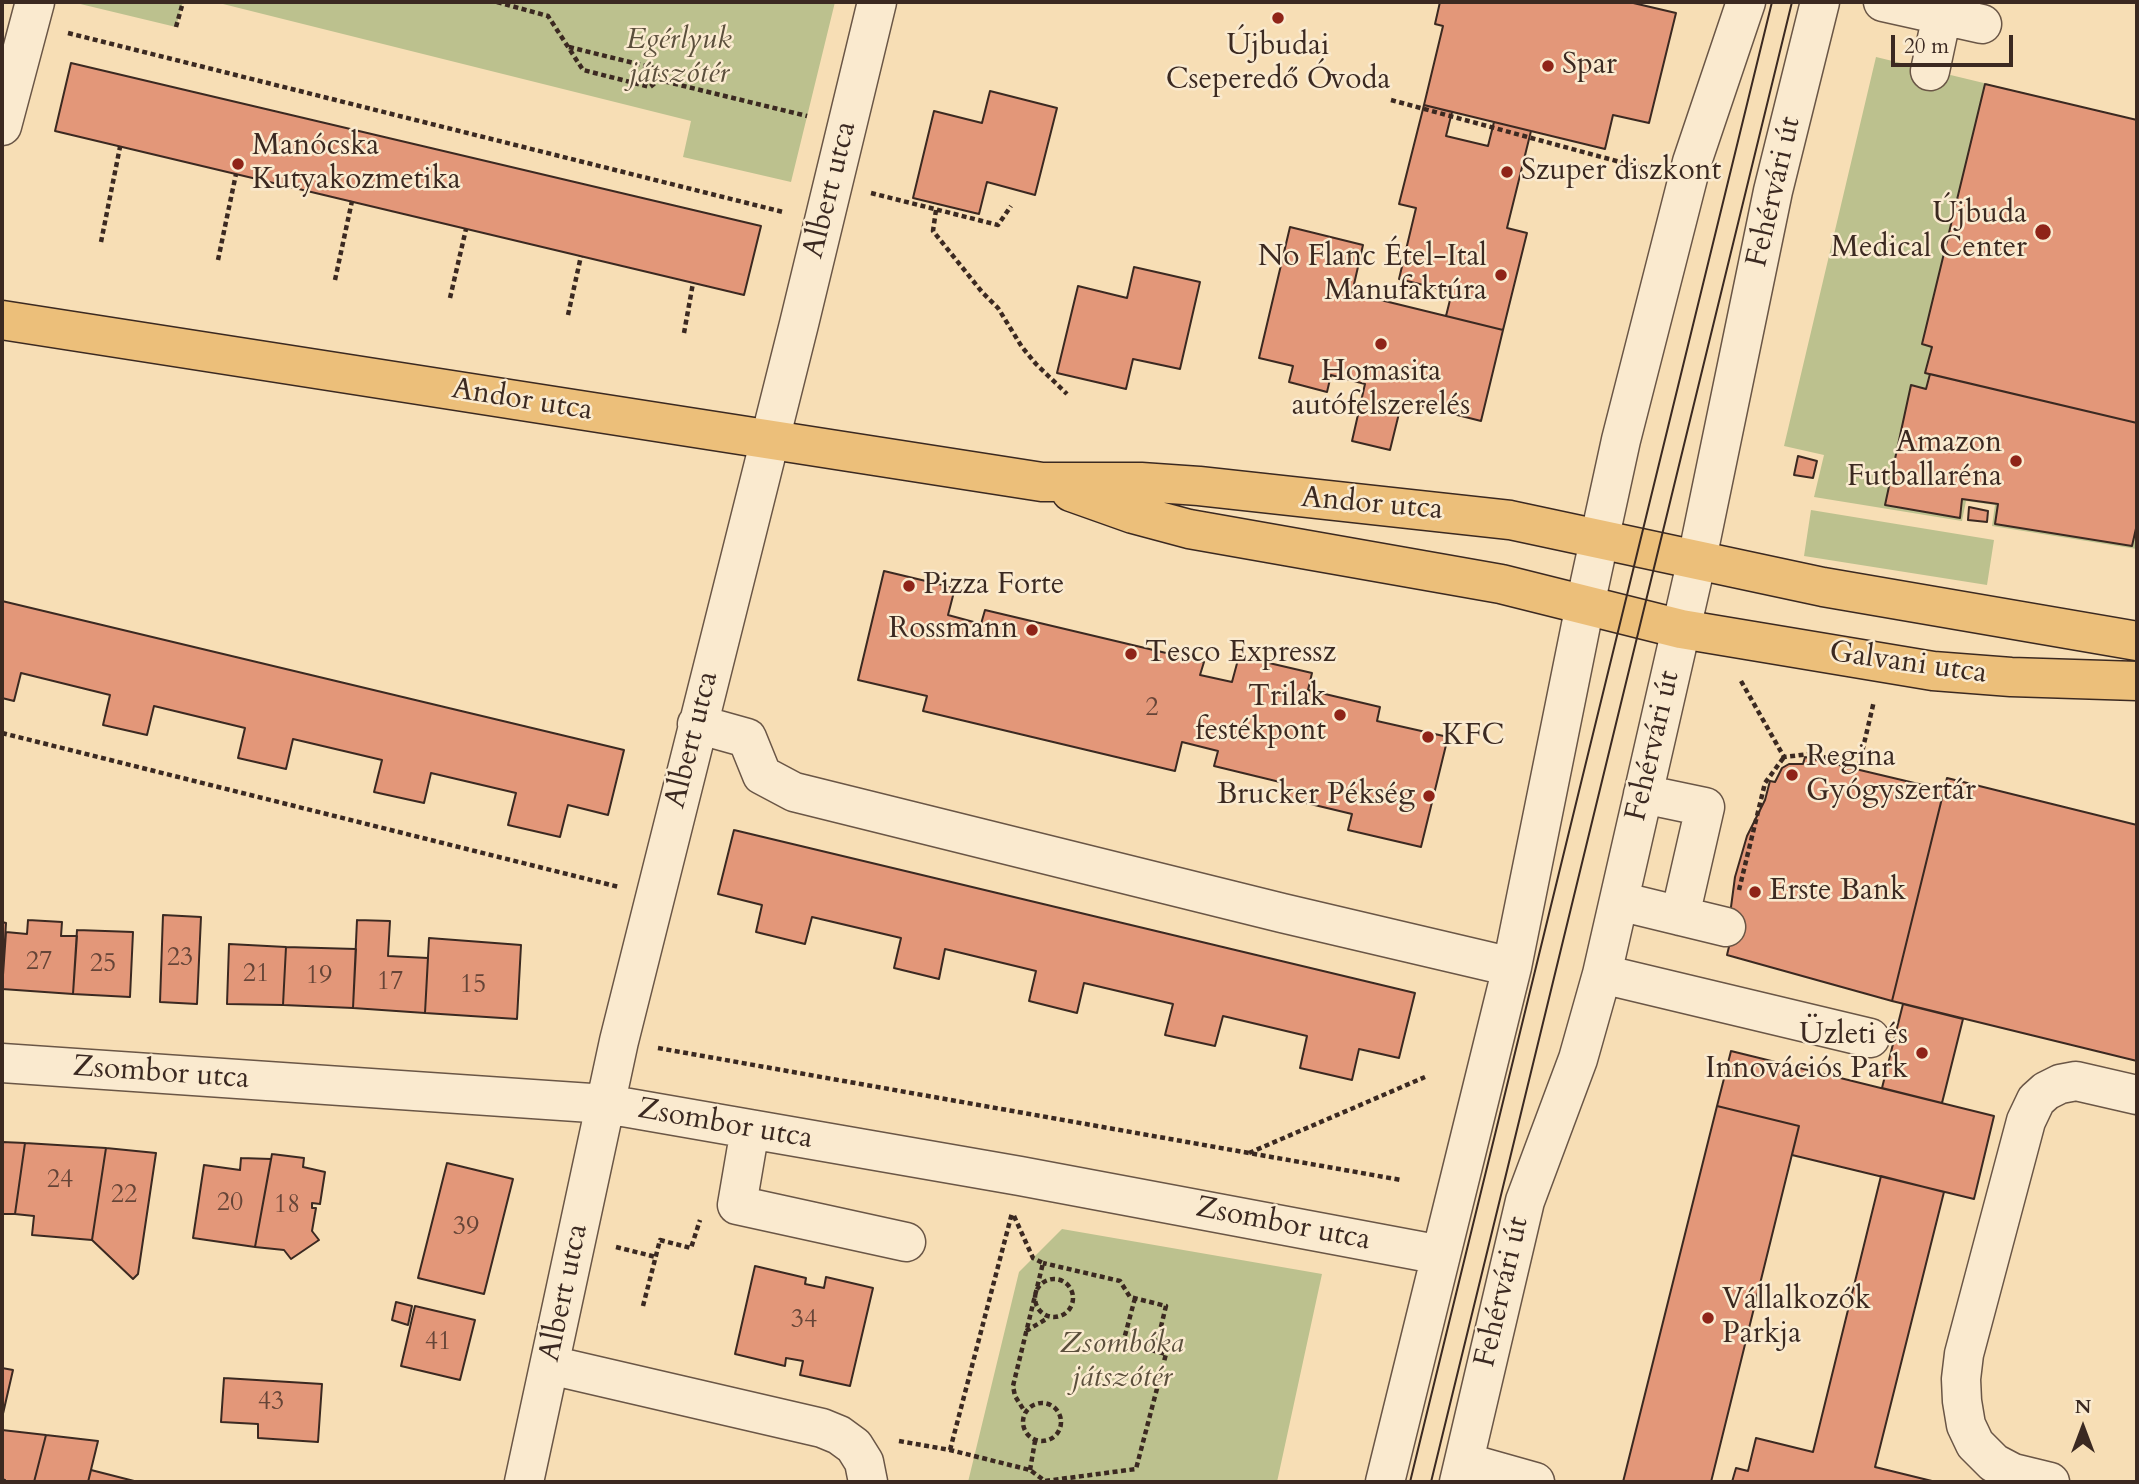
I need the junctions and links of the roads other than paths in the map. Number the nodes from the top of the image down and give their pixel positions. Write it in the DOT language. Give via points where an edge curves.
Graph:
graph roads {
  1 [pos="877,2"];
  2 [pos="1746,2"];
  3 [pos="1819,2"];
  4 [pos="1883,2"];
  5 [pos="1942,15"];
  6 [pos="46,16"];
  7 [pos="1982,24"];
  8 [pos="1930,71"];
  9 [pos="4,107"];
  10 [pos="2,320"];
  11 [pos="769,439"];
  12 [pos="1042,482"];
  13 [pos="1600,537"];
  14 [pos="1698,559"];
  15 [pos="1585,605"];
  16 [pos="1681,629"];
  17 [pos="2137,641"];
  18 [pos="2137,681"];
  19 [pos="697,724"];
  20 [pos="1643,794"];
  21 [pos="1619,901"];
  22 [pos="1732,911"];
  23 [pos="1680,916"];
  24 [pos="1512,967"];
  25 [pos="1602,974"];
  26 [pos="1870,1038"];
  27 [pos="2,1063"];
  28 [pos="2137,1095"];
  29 [pos="606,1104"];
  30 [pos="750,1129"];
  31 [pos="906,1242"];
  32 [pos="1441,1255"];
  33 [pos="550,1365"];
  34 [pos="1461,1472"];
  35 [pos="532,1480"];
  36 [pos="868,1482"];
  37 [pos="1385,1482"];
  38 [pos="1535,1482"];
  39 [pos="2050,1482"];
  1 -- 11 [label="street, Albert utca"];
  2 -- 13 [label="street" via="1692,162"];
  3 -- 14 [label="street, Fehérvári út" via="1773,191"];
  4 -- 5 [label="street"];
  5 -- 7 [label="street"];
  5 -- 8 [label="street"];
  6 -- 9 [label="street"];
  10 -- 11 [label="main road, Andor utca"];
  11 -- 12 [label="main road, Andor utca"];
  11 -- 19 [label="street, Albert utca"];
  12 -- 13 [label="main road, Andor utca" via="1199,486 1464,514"];
  12 -- 15 [label="main road, Andor utca" via="1189,529 1488,581"];
  13 -- 14 [label="main road, Andor utca"];
  13 -- 15 [label="street"];
  14 -- 16 [label="street, Fehérvári út"];
  14 -- 17 [label="main road, Galvani utca" via="1823,587"];
  15 -- 16 [label="main road, Andor utca"];
  15 -- 24 [label="street"];
  16 -- 18 [label="main road, Galvani utca" via="1933,671"];
  16 -- 20 [label="street, Fehérvári út"];
  19 -- 24 [label="street" via="747,738 762,775 794,792"];
  19 -- 29 [label="street, Albert utca"];
  20 -- 21 [label="street, Fehérvári út"];
  20 -- 23 [label="street" via="1705,807"];
  21 -- 23 [label="street"];
  21 -- 25 [label="street, Fehérvári út"];
  22 -- 23 [label="street"];
  24 -- 32 [label="street"];
  25 -- 26 [label="street"];
  25 -- 34 [label="street, Fehérvári út" via="1578,1059 1525,1202"];
  27 -- 29 [label="street, Zsombor utca"];
  28 -- 39 [label="street" via="2076,1081 2060,1084 2036,1100 2026,1121 1964,1354 1962,1401 1975,1444 2013,1473"];
  29 -- 30 [label="street, Zsombor utca"];
  29 -- 33 [label="street, Albert utca"];
  30 -- 31 [label="street" via="737,1205"];
  30 -- 32 [label="street, Zsombor utca" via="1016,1194"];
  32 -- 37 [label="street"];
  33 -- 35 [label="street, Albert utca"];
  33 -- 36 [label="street" via="822,1428 854,1446 864,1462"];
  34 -- 38 [label="street"];
}
